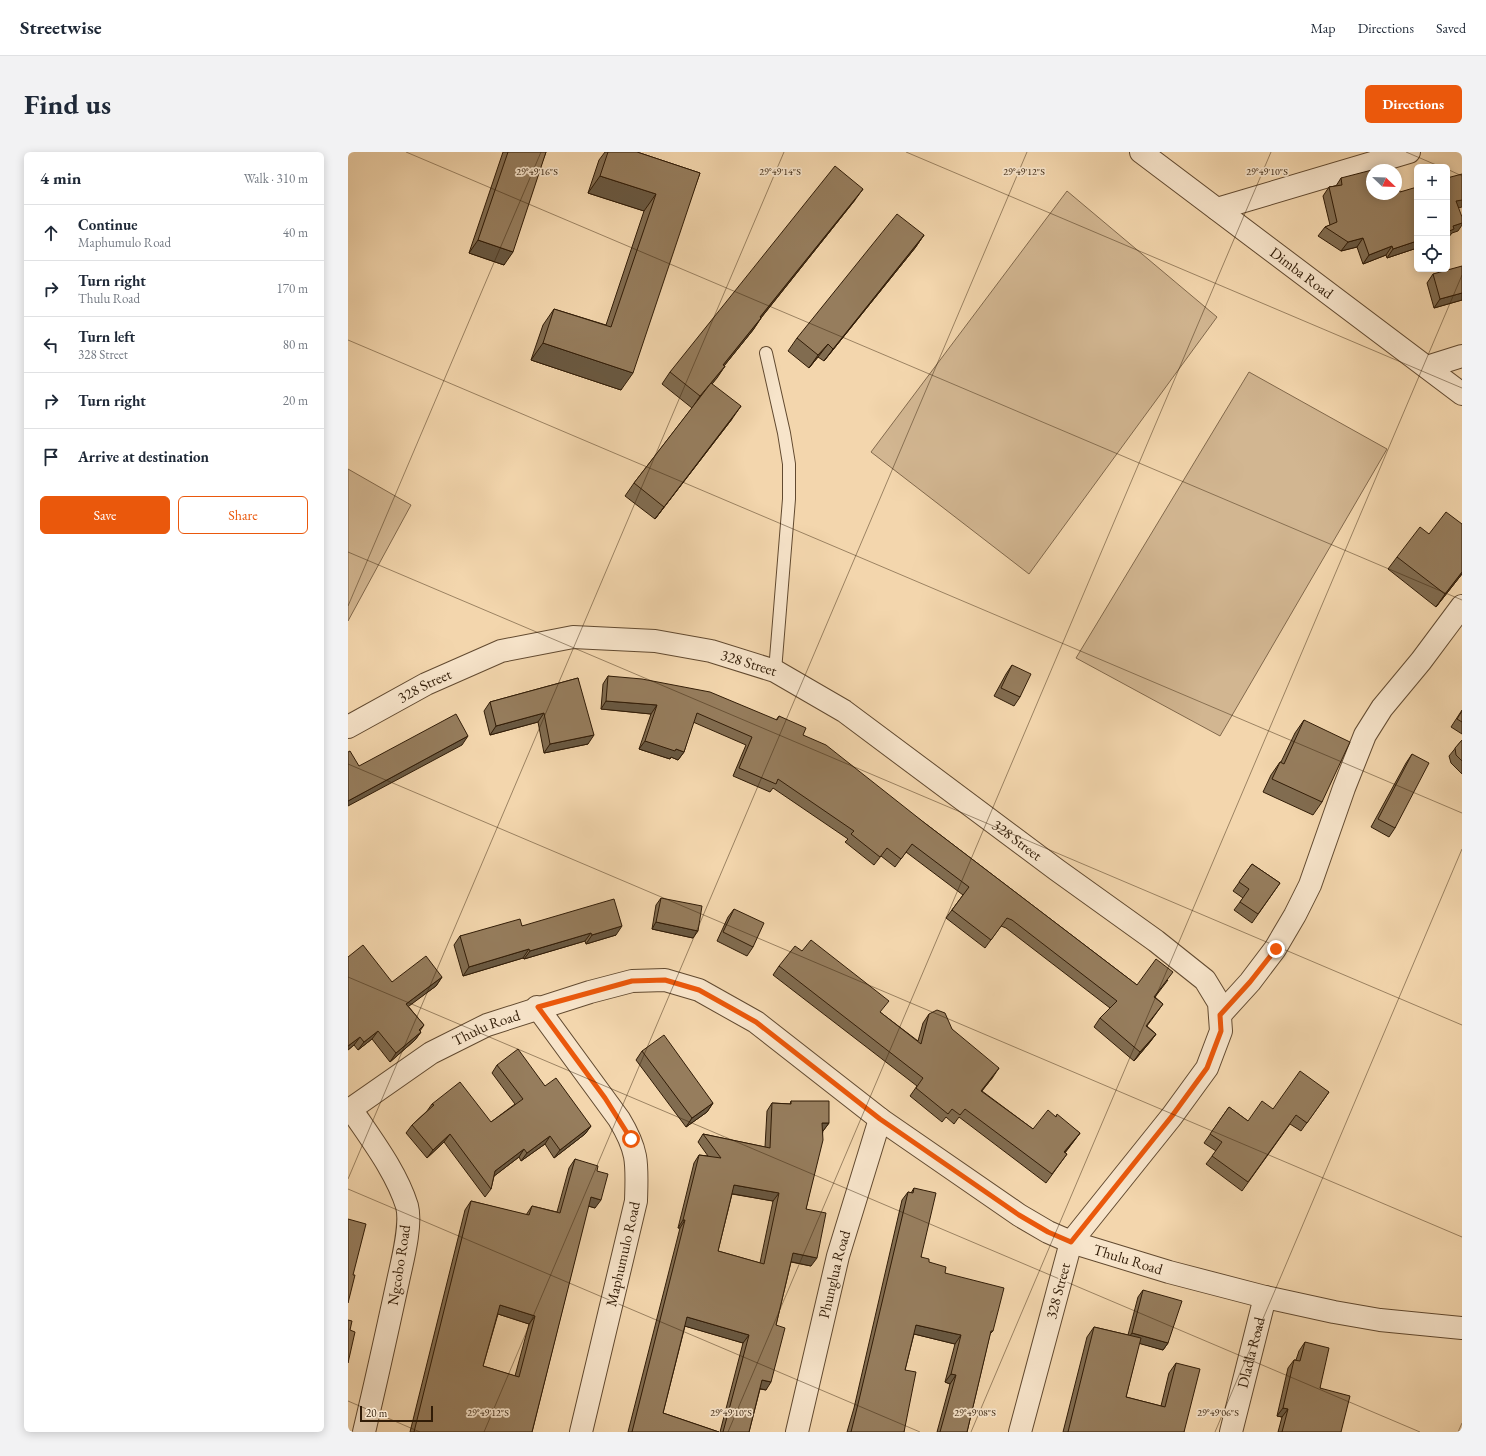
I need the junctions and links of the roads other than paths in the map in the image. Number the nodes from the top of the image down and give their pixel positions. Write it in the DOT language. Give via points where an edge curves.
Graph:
graph roads {
  1 [pos="1141,152"];
  2 [pos="1409,152"];
  3 [pos="1217,209"];
  4 [pos="766,353"];
  5 [pos="1462,356"];
  6 [pos="1427,367"];
  7 [pos="1462,394"];
  8 [pos="1462,606"];
  9 [pos="775,671"];
  10 [pos="348,727"];
  11 [pos="538,1007"];
  12 [pos="1220,1015"];
  13 [pos="350,1110"];
  14 [pos="880,1119"];
  15 [pos="1071,1242"];
  16 [pos="1265,1297"];
  17 [pos="1462,1328"];
  18 [pos="364,1432"];
  19 [pos="581,1432"];
  20 [pos="797,1432"];
  21 [pos="1020,1432"];
  22 [pos="1232,1432"];
  1 -- 3 [label="street, Dimba Road"];
  2 -- 3 [label="street"];
  3 -- 6 [label="street, Dimba Road"];
  4 -- 9 [label="lane" via="789,464"];
  5 -- 6 [label="street"];
  6 -- 7 [label="street, Dimba Road"];
  8 -- 12 [label="street" via="1382,708 1365,735 1310,885 1295,915 1276,949"];
  9 -- 10 [label="street, 328 Street" via="711,651 655,641 573,636 501,651 426,684"];
  9 -- 12 [label="street, 328 Street" via="844,711 1044,861 1156,941 1206,980 1219,1003"];
  11 -- 13 [label="street, Thulu Road" via="487,1025 431,1053"];
  11 -- 14 [label="street, Thulu Road" via="632,981 665,980 699,990 756,1022"];
  11 -- 19 [label="street, Maphumulo Road" via="620,1119 631,1139 638,1162 636,1201"];
  12 -- 15 [label="street, 328 Street" via="1221,1031 1207,1068"];
  13 -- 18 [label="street, Ngcobo Road" via="382,1156 398,1184 407,1208 407,1239"];
  14 -- 15 [label="street, Thulu Road" via="1019,1215"];
  14 -- 20 [label="street, Phunglua Road" via="838,1256"];
  15 -- 16 [label="street, Thulu Road" via="1169,1272"];
  15 -- 21 [label="street, 328 Street"];
  16 -- 17 [label="street, Thulu Road" via="1380,1320"];
  16 -- 22 [label="street, Dladla Road"];
}
